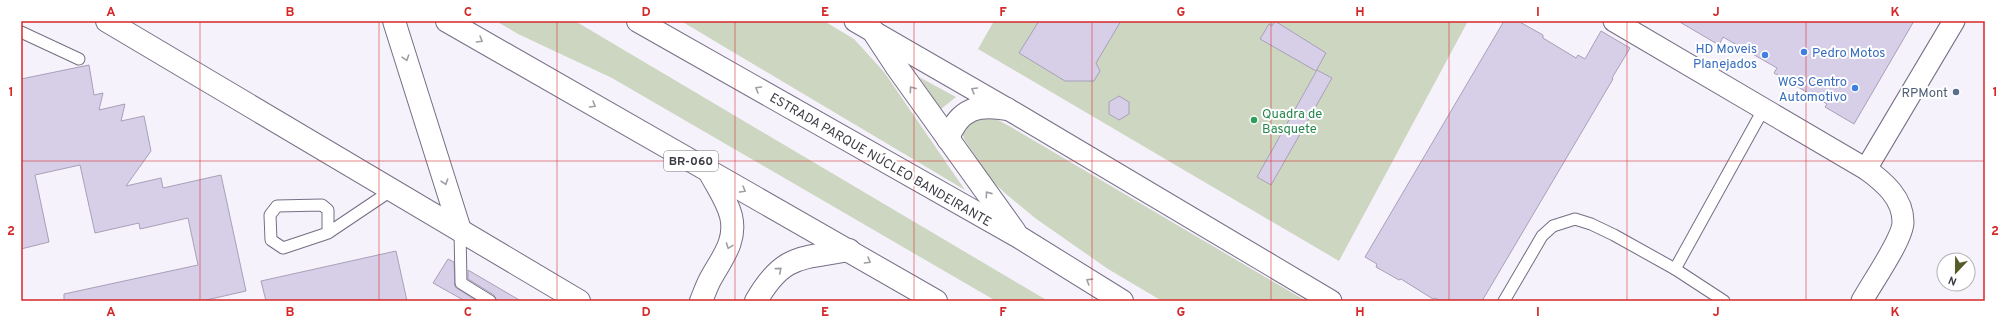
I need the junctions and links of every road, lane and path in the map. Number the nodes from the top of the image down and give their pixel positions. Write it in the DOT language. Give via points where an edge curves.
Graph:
graph roads {
  1 [pos="107,21"];
  2 [pos="394,21"];
  3 [pos="447,21"];
  4 [pos="638,21"];
  5 [pos="1614,21"];
  6 [pos="1954,21"];
  7 [pos="864,26"];
  8 [pos="656,28"];
  9 [pos="21,32"];
  10 [pos="79,59"];
  11 [pos="1007,109"];
  12 [pos="1763,110"];
  13 [pos="948,138"];
  14 [pos="1866,168"];
  15 [pos="709,171"];
  16 [pos="392,190"];
  17 [pos="460,230"];
  18 [pos="328,233"];
  19 [pos="1019,237"];
  20 [pos="849,250"];
  21 [pos="1675,269"];
  22 [pos="490,301"];
  23 [pos="579,301"];
  24 [pos="700,301"];
  25 [pos="756,301"];
  26 [pos="936,301"];
  27 [pos="1122,301"];
  28 [pos="1331,301"];
  29 [pos="1504,301"];
  30 [pos="1724,301"];
  31 [pos="1862,301"];
  1 -- 16 [label="main road"];
  2 -- 17 [label="main road, one-way"];
  3 -- 15 [label="main road, BR-060, one-way"];
  4 -- 8 [label="main road, ESTRADA PARQUE NÚCLEO BANDEIRANTE"];
  5 -- 12 [label="street"];
  6 -- 14 [label="street"];
  11 -- 7 [label="street, one-way"];
  13 -- 7 [label="main road, one-way"];
  19 -- 8 [label="main road, ESTRADA PARQUE NÚCLEO BANDEIRANTE, one-way"];
  9 -- 10 [label="lane"];
  11 -- 13 [label="main road" via="986,106 965,113"];
  11 -- 28 [label="street"];
  12 -- 14 [label="street"];
  12 -- 21 [label="lane"];
  19 -- 13 [label="main road, one-way"];
  14 -- 31 [label="street" via="1882,180 1895,196 1903,223 1898,239"];
  15 -- 20 [label="main road, BR-060, one-way"];
  15 -- 24 [label="main road, one-way" via="731,215 731,243"];
  16 -- 17 [label="main road"];
  16 -- 18 [label="lane"];
  17 -- 22 [label="lane" via="461,283"];
  17 -- 23 [label="main road"];
  18 -- 18 [label="lane" via="284,248 271,240 270,215 277,206 322,205 328,210"];
  27 -- 19 [label="main road, ESTRADA PARQUE NÚCLEO BANDEIRANTE, one-way"];
  25 -- 20 [label="main road, one-way" via="766,284 786,264"];
  20 -- 26 [label="main road, BR-060, one-way"];
  21 -- 29 [label="lane" via="1614,235 1575,219 1553,226 1542,236"];
  21 -- 30 [label="lane"];
}
